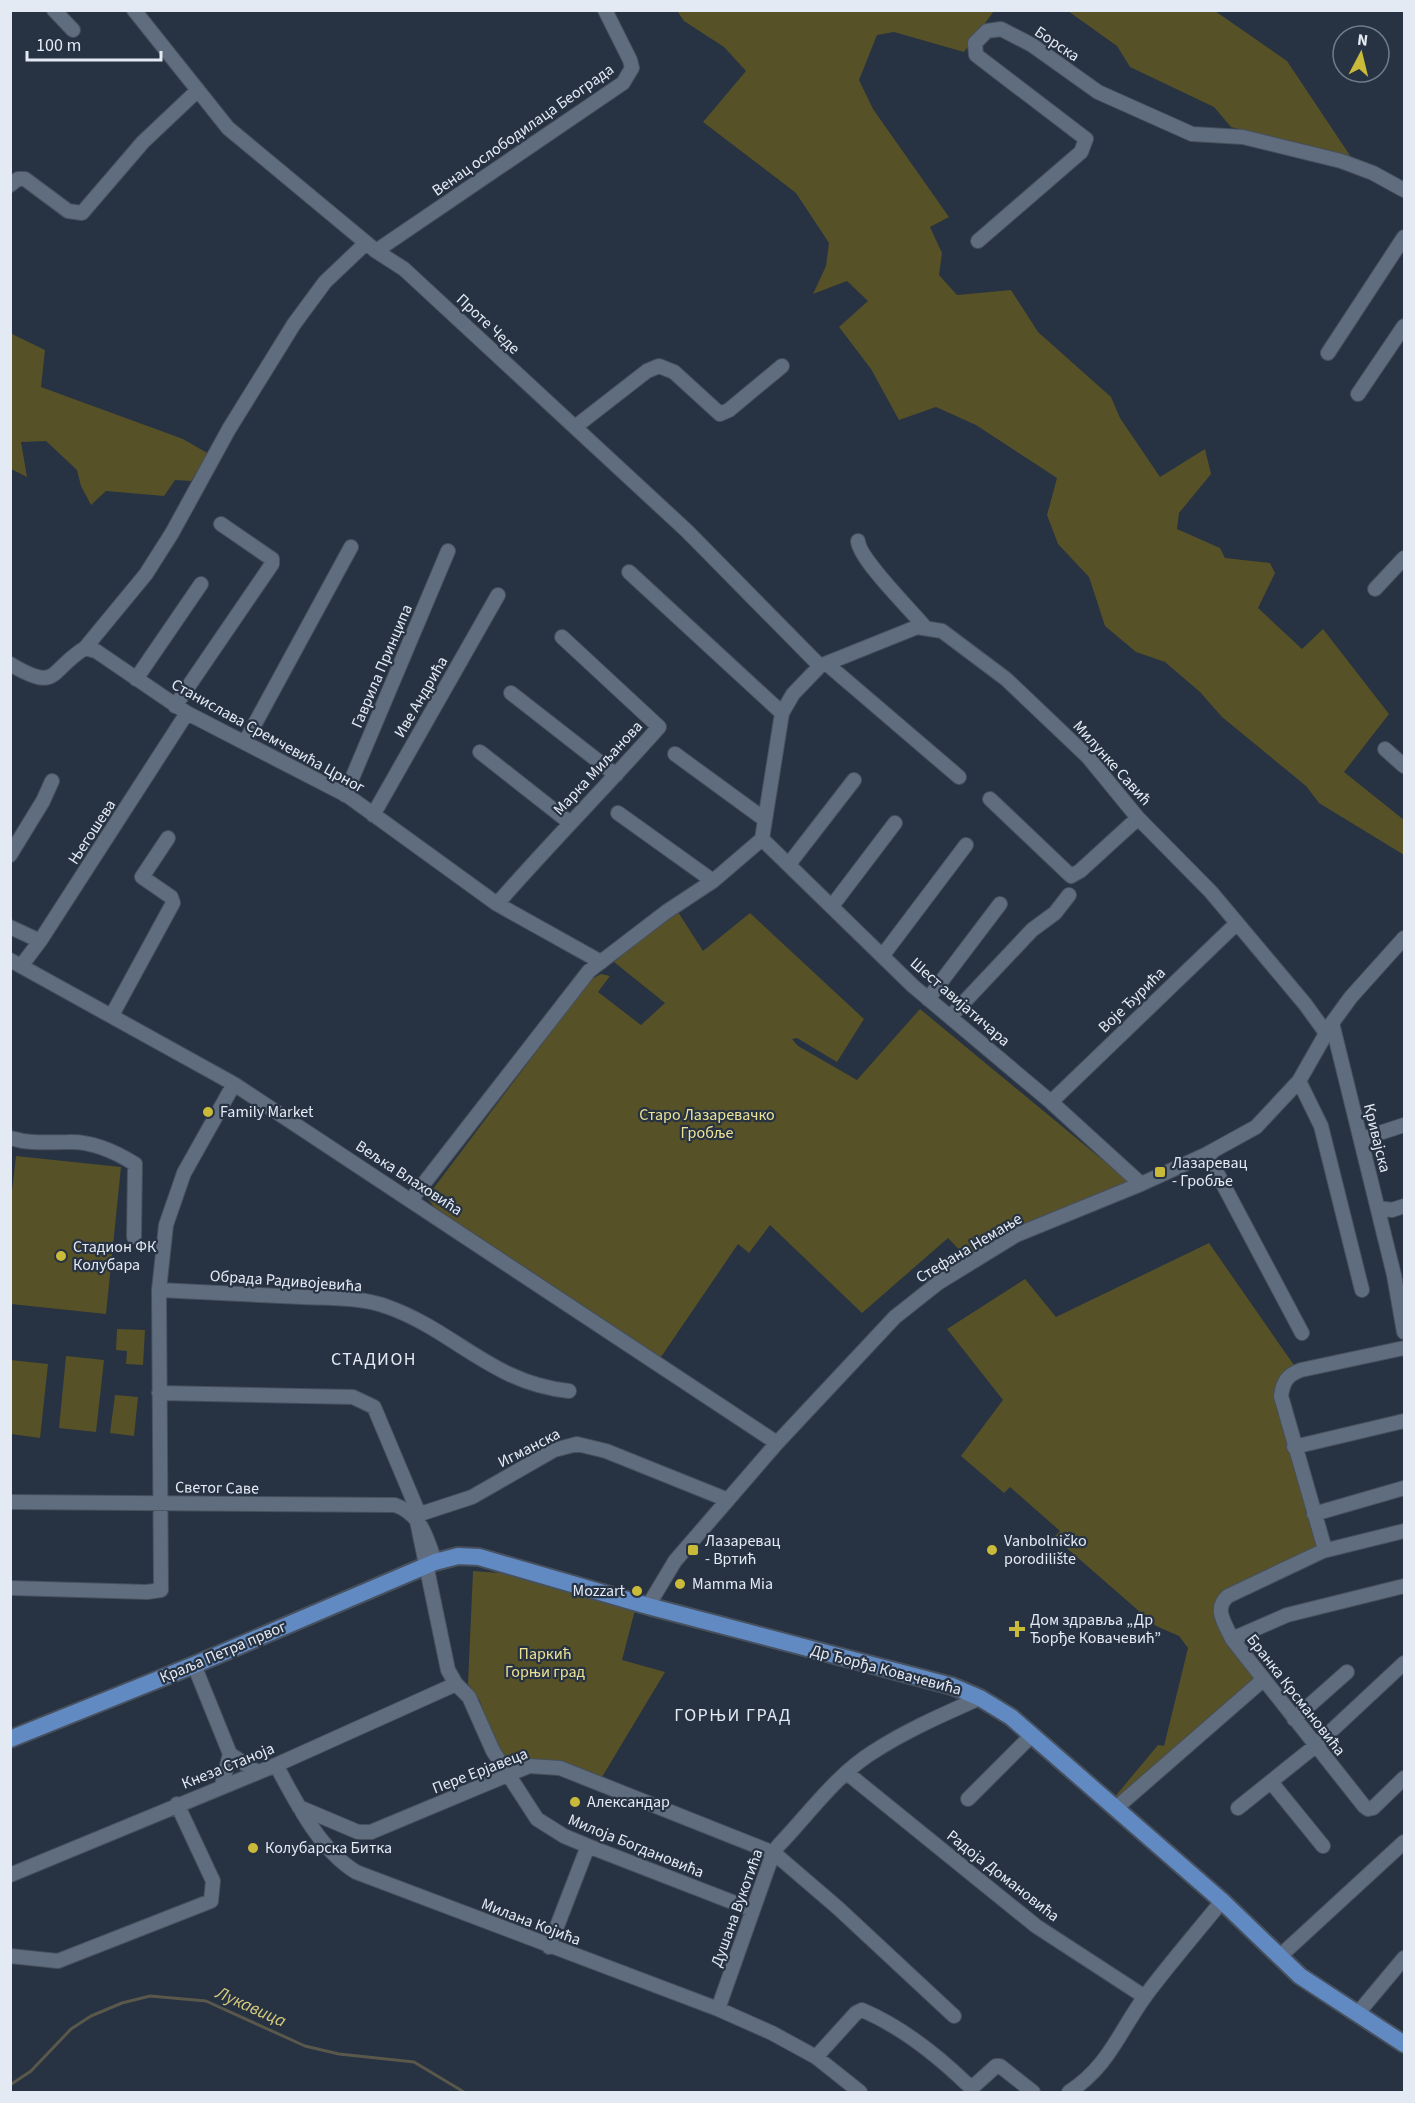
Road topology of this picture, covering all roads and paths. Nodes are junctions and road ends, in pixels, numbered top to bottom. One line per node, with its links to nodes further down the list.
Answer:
1 (54, 10): 4 (street)
2 (134, 10): 5 (street, Проте Чеде)
3 (605, 10): 10 (street, Венац ослободилаца Београда)
4 (73, 30)
5 (198, 90): 6 (street); 10 (street, Проте Чеде)
6 (10, 184)
7 (1404, 189): 9 (street, Борска)
8 (1404, 237): 12 (street)
9 (978, 241)
10 (371, 247): 15 (street, Проте Чеде); 27 (street)
11 (1404, 326): 14 (street)
12 (1328, 353)
13 (782, 366): 15 (street)
14 (1358, 394)
15 (575, 427): 29 (street, Проте Чеде)
16 (221, 524): 32 (street, Његошева)
17 (858, 542): 25 (street)
18 (351, 547): 34 (street)
19 (448, 551): 43 (street, Гаврила Принципа)
20 (1404, 558): 23 (street)
21 (629, 572): 33 (street)
22 (201, 584): 30 (street)
23 (1375, 589)
24 (498, 595): 46 (street, Иве Андрића)
25 (924, 626): 29 (street); 47 (street, Милунке Савић)
26 (562, 637): 39 (street, Марка Миљанова)
27 (85, 648): 28 (street); 30 (street, Станислава Сремчевића Црног)
28 (10, 664)
29 (824, 665): 33 (street); 40 (street, Проте Чеде)
30 (136, 679): 32 (street, Станислава Сремчевића Црног)
31 (511, 693): 39 (street)
32 (181, 710): 34 (street, Станислава Сремчевића Црног); 64 (street, Његошева)
33 (782, 713): 48 (street)
34 (245, 742): 43 (street, Станислава Сремчевића Црног)
35 (1385, 749): 38 (street)
36 (480, 752): 49 (street)
37 (675, 754): 48 (street)
38 (1404, 766)
39 (616, 775): 49 (street, Марка Миљанова)
40 (959, 777)
41 (854, 780): 55 (street)
42 (52, 781): 54 (street)
43 (345, 795): 46 (street, Станислава Сремчевића Црног)
44 (990, 799): 47 (street)
45 (618, 813): 56 (street)
46 (373, 815): 58 (street, Станислава Сремчевића Црног)
47 (1138, 818): 61 (street, Милунке Савић)
48 (764, 819): 52 (street)
49 (569, 822): 58 (street, Марка Миљанова)
50 (895, 823): 60 (street)
51 (168, 838): 69 (street)
52 (762, 839): 55 (street, Шест авијатичара); 56 (street)
53 (966, 845): 65 (street)
54 (10, 855)
55 (789, 864): 60 (street, Шест авијатичара)
56 (713, 881): 66 (street)
57 (1069, 895): 70 (street)
58 (498, 904): 66 (street, Станислава Сремчевића Црног)
59 (1000, 904): 68 (street)
60 (832, 906): 65 (street, Шест авијатичара)
61 (1237, 923): 71 (street, Милунке Савић); 74 (street, Воје Ђурића)
62 (10, 927): 64 (street)
63 (1404, 938): 71 (street, Стефана Немање)
64 (40, 941): 67 (street, Његошева)
65 (883, 955): 68 (street, Шест авијатичара)
66 (601, 962): 80 (street)
67 (16, 963): 69 (street, Вељка Влаховића)
68 (928, 999): 70 (street, Шест авијатичара)
69 (112, 1015): 73 (street, Вељка Влаховића)
70 (950, 1017): 74 (street, Шест авијатичара)
71 (1329, 1028): 72 (street, Стефана Немање); 77 (street, Кривајска)
72 (1299, 1081): 78 (street, Стефана Немање); 85 (street)
73 (234, 1084): 80 (street, Вељка Влаховића); 84 (street)
74 (1051, 1102): 79 (street, Шест авијатичара)
75 (1404, 1125): 77 (street)
76 (10, 1138): 83 (street)
77 (1360, 1139): 82 (street, Кривајска)
78 (1207, 1154): 79 (street, Стефана Немање); 87 (street)
79 (1141, 1184): 92 (street, Стефана Немање)
80 (411, 1200): 92 (street, Вељка Влаховића)
81 (1404, 1206): 82 (street)
82 (1378, 1208): 86 (street, Кривајска)
83 (134, 1237)
84 (159, 1290): 89 (street, Обрада Радивојевића); 90 (street)
85 (1362, 1290)
86 (1404, 1332)
87 (1302, 1333)
88 (1404, 1348): 93 (street)
89 (569, 1391)
90 (159, 1393): 97 (street); 99 (street, Милоја Богдановића)
91 (1404, 1421): 93 (street)
92 (777, 1443): 95 (street, Стефана Немање)
93 (1294, 1447): 98 (street)
94 (1404, 1488): 98 (street)
95 (728, 1500): 99 (street, Игманска); 105 (street, Стефана Немање)
96 (10, 1502): 97 (street, Светог Саве)
97 (161, 1504): 99 (street, Светог Саве); 104 (street)
98 (1314, 1514): 101 (street)
99 (416, 1517): 102 (street, Милоја Богдановића)
100 (1404, 1531): 101 (street)
101 (1323, 1551): 106 (street, Бранка Крсмановића)
102 (430, 1564): 105 (main road, Др Ђорђа Ковачевића); 108 (main road, Краља Петра првог); 111 (street, Милоја Богдановића)
103 (1404, 1586): 106 (street)
104 (10, 1588)
105 (648, 1606): 112 (main road, Др Ђорђа Ковачевића)
106 (1232, 1639): 110 (street, Бранка Крсмановића)
107 (1404, 1663): 116 (street)
108 (194, 1665): 115 (main road, Краља Петра првог); 117 (street)
109 (1347, 1672): 113 (street)
110 (1264, 1679): 113 (street, Бранка Крсмановића); 128 (street)
111 (456, 1684): 118 (street, Кнеза Станоја); 121 (street, Милоја Богдановића)
112 (980, 1698): 114 (main road, Др Ђорђа Ковачевића); 120 (street, Душана Вукотића)
113 (1294, 1719): 116 (street, Бранка Крсмановића)
114 (1032, 1735): 125 (street); 128 (main road, Др Ђорђа Ковачевића)
115 (10, 1739)
116 (1314, 1747): 122 (street, Бранка Крсмановића); 123 (street)
117 (230, 1754): 119 (street); 124 (street)
118 (276, 1766): 119 (street, Кнеза Станоја); 127 (street, Милана Којића)
119 (257, 1772): 124 (street, Кнеза Станоја)
120 (847, 1773): 133 (street, Душана Вукотића); 141 (street, Радоја Домановића)
121 (510, 1774): 127 (street, Пере Ерјавеца); 131 (street, Милоја Богдановића); 133 (street, Пере Ерјавеца)
122 (1404, 1778)
123 (1271, 1782): 129 (street); 132 (street)
124 (222, 1785): 126 (street, Кнеза Станоја)
125 (968, 1799)
126 (177, 1804): 134 (street, Кнеза Станоја); 138 (street)
127 (299, 1807): 137 (street, Милана Којића)
128 (1116, 1808): 135 (main road, Др Ђорђа Ковачевића)
129 (1238, 1808)
130 (1404, 1842): 139 (street)
131 (588, 1846): 136 (street, Милоја Богдановића); 137 (street)
132 (1323, 1846)
133 (774, 1853): 136 (street, Душана Вукотића); 144 (street, Пере Ерјавеца)
134 (10, 1875)
135 (1222, 1901): 139 (main road, Др Ђорђа Ковачевића); 141 (street)
136 (753, 1910): 142 (street, Душана Вукотића)
137 (549, 1947): 142 (street, Милана Којића)
138 (10, 1956)
139 (1279, 1957): 143 (main road, Др Ђорђа Ковачевића)
140 (1404, 1958): 143 (street)
141 (1145, 1997): 149 (street)
142 (718, 2009): 146 (street, Милана Којића)
143 (1358, 2013): 145 (main road, Др Ђорђа Ковачевића)
144 (954, 2016)
145 (1404, 2044)
146 (816, 2057): 147 (street, Милана Којића); 148 (street)
147 (860, 2092)
148 (1033, 2092)
149 (1069, 2092)

